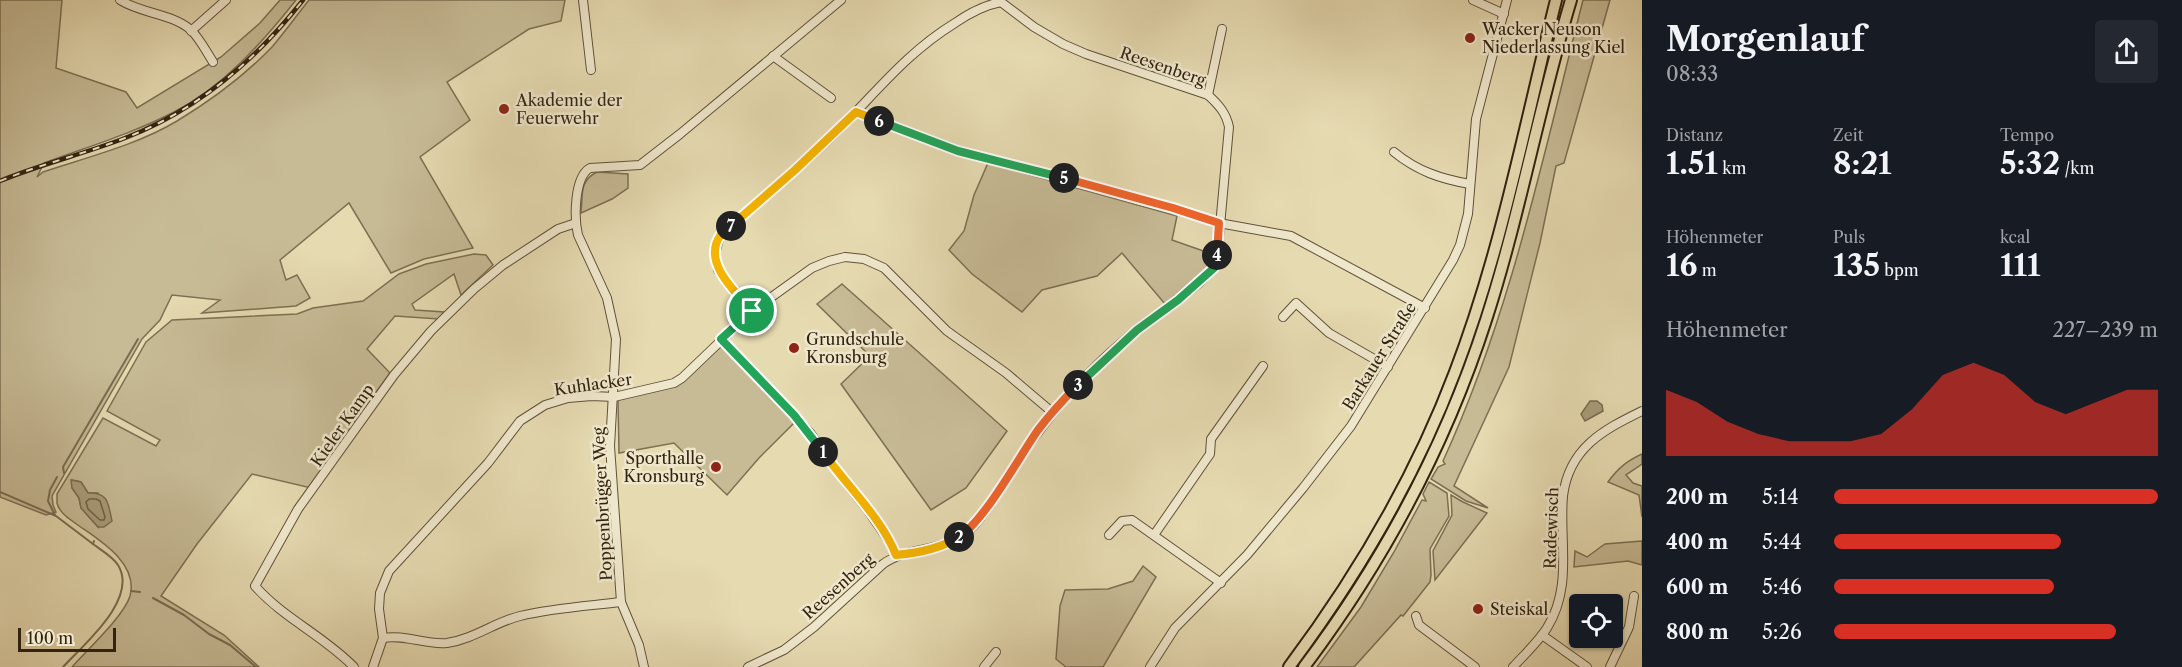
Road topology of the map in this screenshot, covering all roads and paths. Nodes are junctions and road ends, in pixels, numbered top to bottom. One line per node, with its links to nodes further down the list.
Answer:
1 (120, 0): 11 (street)
2 (226, 0): 11 (street)
3 (583, 0): 14 (street)
4 (841, 0): 12 (street)
5 (1473, 0): 9 (street)
6 (1507, 0): 9 (street, Barkauer Straße)
7 (1556, 0): 47 (highway)
8 (1571, 0): 48 (highway)
9 (1504, 14): 19 (street, Barkauer Straße)
10 (1222, 29): 15 (street)
11 (191, 30): 13 (street)
12 (773, 56): 16 (street); 20 (street, Poppenbrügger Weg)
13 (213, 62)
14 (591, 70)
15 (1208, 95): 17 (street, Reesenberg); 21 (street, Reesenberg)
16 (831, 98)
17 (856, 112): 21 (street); 23 (street)
18 (1394, 152): 19 (street)
19 (1470, 184): 22 (street, Barkauer Straße)
20 (576, 223): 28 (street, Poppenbrügger Weg); 41 (street, Kieler Kamp)
21 (1219, 223): 22 (street); 30 (street, Reesenberg)
22 (1425, 308): 27 (street, Barkauer Straße)
23 (752, 311): 25 (street, Kuhlacker); 30 (street, Kuhlacker)
24 (1283, 317): 27 (street)
25 (721, 339): 28 (street, Kuhlacker); 33 (street)
26 (1263, 366): 32 (street)
27 (1388, 367): 34 (street, Barkauer Straße)
28 (614, 397): 36 (street, Poppenbrügger Weg); 39 (street, Kuhlacker)
29 (1642, 411): 38 (street, Radewisch)
30 (1052, 412): 33 (street, Reesenberg)
31 (1108, 535): 32 (street)
32 (1154, 535): 34 (street)
33 (896, 555): 44 (street, Reesenberg)
34 (1221, 584): 46 (street, Barkauer Straße)
35 (1634, 596): 52 (street)
36 (621, 602): 39 (street); 43 (street, Poppenbrügger Weg)
37 (1416, 616): 49 (street)
38 (1542, 635): 50 (street, Radewisch); 51 (street)
39 (383, 638): 42 (street, Kuhlacker)
40 (996, 652): 45 (street)
41 (354, 667)
42 (373, 667)
43 (644, 667)
44 (748, 667)
45 (984, 667)
46 (1150, 667)
47 (1289, 667)
48 (1304, 667)
49 (1475, 667)
50 (1513, 667)
51 (1587, 667)
52 (1610, 667)

